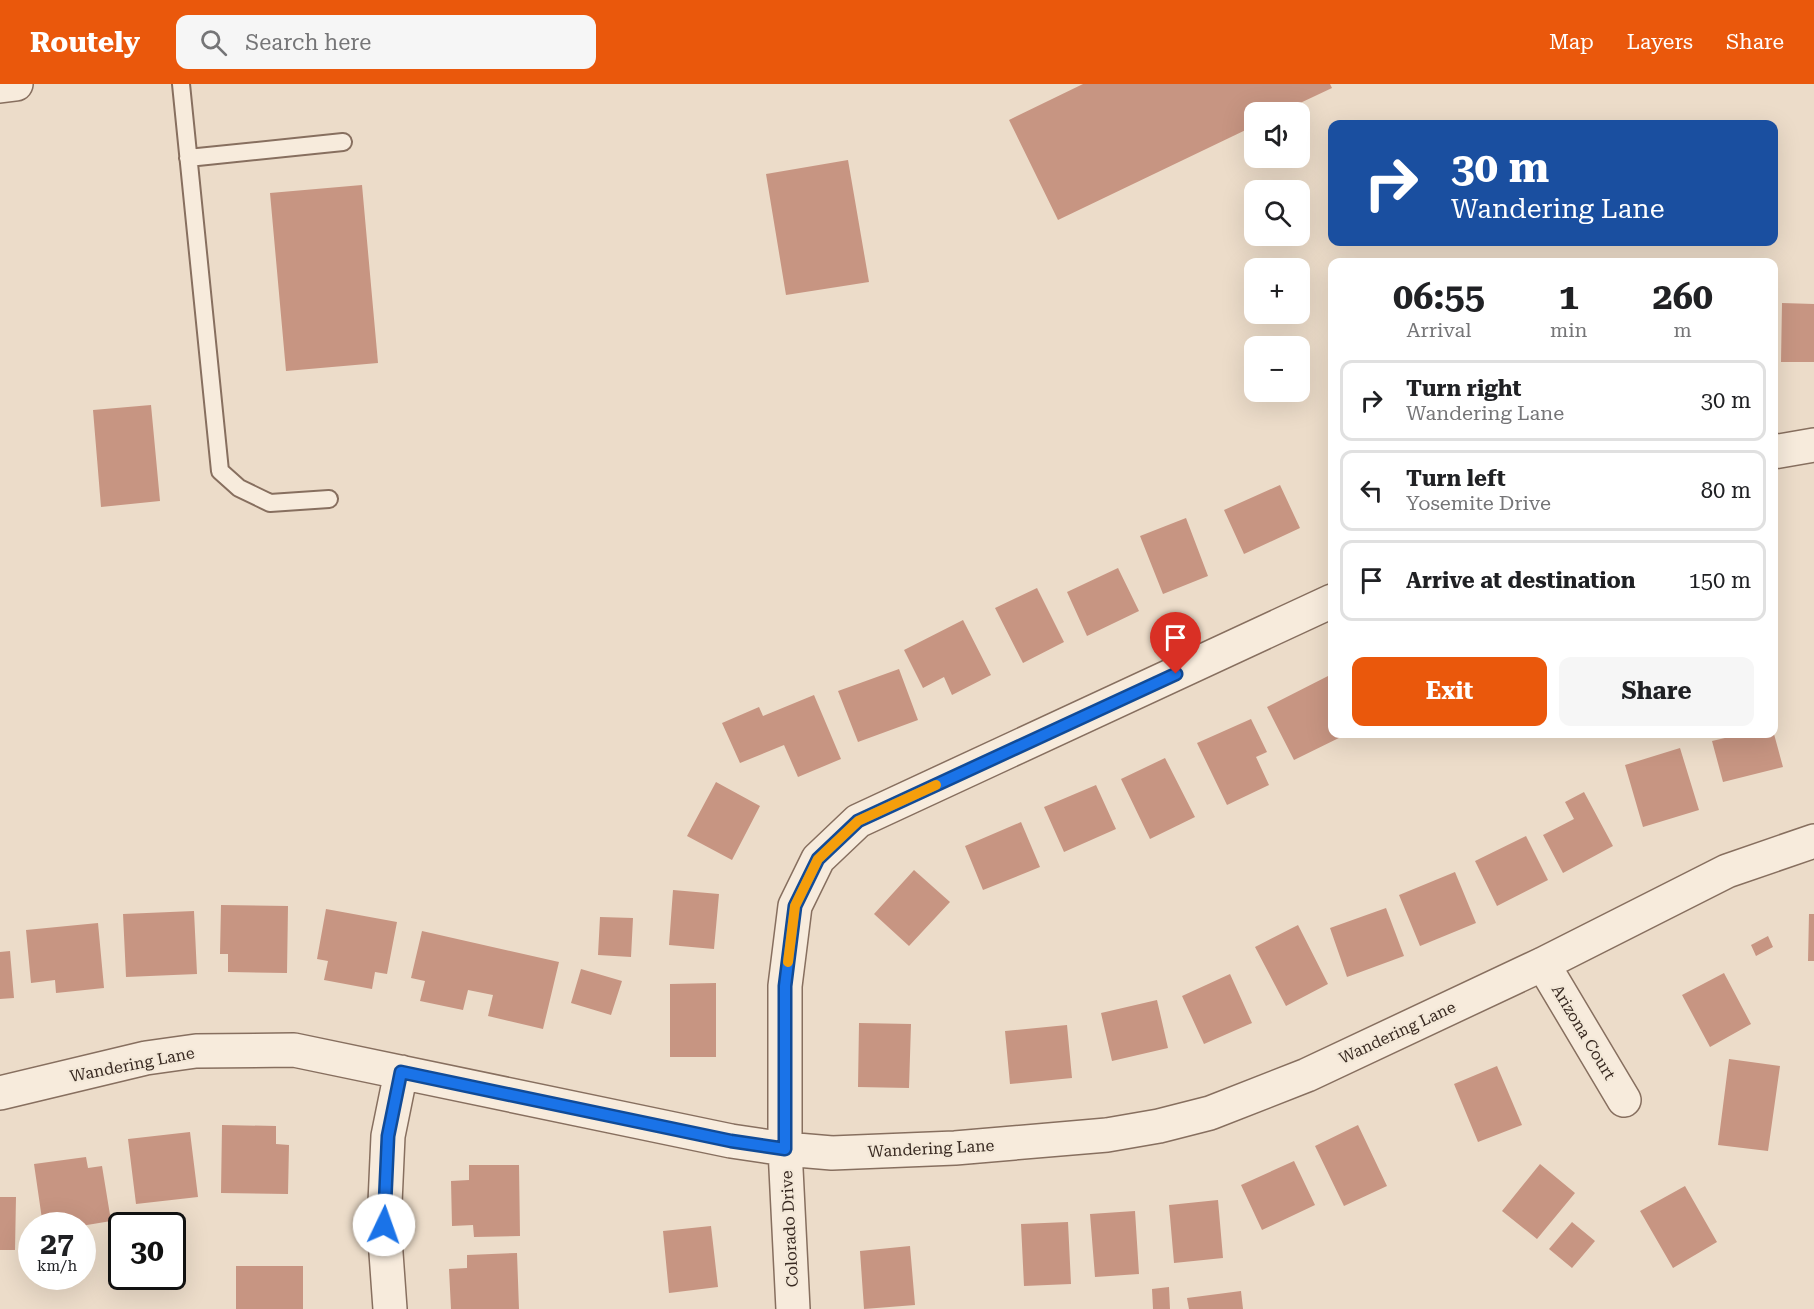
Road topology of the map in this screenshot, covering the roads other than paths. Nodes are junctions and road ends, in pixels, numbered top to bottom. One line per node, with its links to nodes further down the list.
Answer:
1 (16, 84): 3 (street)
2 (181, 84): 5 (lane)
3 (0, 86)
4 (342, 142): 5 (lane)
5 (188, 158): 8 (lane)
6 (1814, 445): 7 (street)
7 (1778, 451)
8 (329, 500)
9 (1328, 604): 15 (street, Colorado Drive)
10 (1814, 841): 11 (street, Wandering Lane)
11 (1544, 964): 14 (street, Arizona Court); 15 (street, Wandering Lane)
12 (401, 1072): 13 (street, Wandering Lane); 15 (street, Wandering Lane); 16 (street)
13 (0, 1093)
14 (1624, 1100)
15 (785, 1149): 17 (street, Colorado Drive)
16 (390, 1309)
17 (793, 1309)

